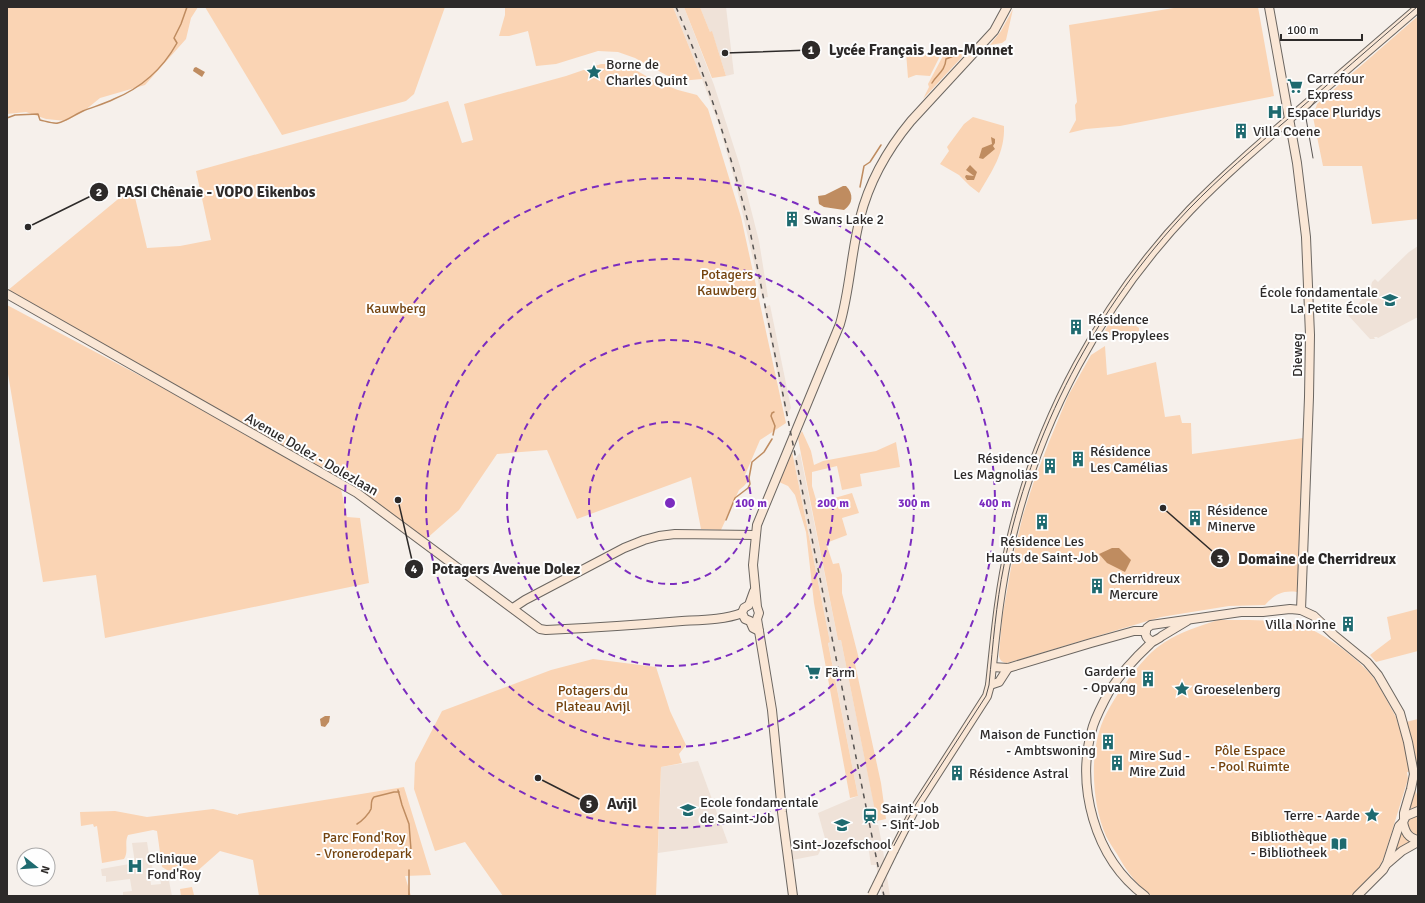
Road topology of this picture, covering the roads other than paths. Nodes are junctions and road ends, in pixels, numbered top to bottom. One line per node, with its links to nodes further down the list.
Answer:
1 (1007, 7): 6 (street)
2 (1268, 7): 4 (street, Dieweg)
3 (1418, 8): 4 (street)
4 (1289, 119): 9 (street, Dieweg); 17 (street)
5 (7, 294): 8 (street, Avenue Dolez - Dolezlaan)
6 (755, 535): 7 (street); 8 (street)
7 (753, 606): 10 (street); 11 (street)
8 (513, 608): 10 (street, Avenue Dolez - Dolezlaan)
9 (1301, 610): 12 (street); 20 (street)
10 (742, 613): 11 (street)
11 (753, 620): 27 (street)
12 (1190, 620): 13 (street); 15 (street)
13 (1156, 625): 14 (street); 15 (street)
14 (1146, 631): 16 (street); 18 (street)
15 (1162, 636): 16 (street)
16 (1152, 641): 28 (street)
17 (992, 667): 18 (street); 19 (street)
18 (1008, 668): 19 (street)
19 (990, 685): 26 (street, bridge)
20 (1414, 774): 21 (street); 23 (street)
21 (1418, 790)
22 (1418, 811): 23 (street)
23 (1404, 820): 24 (street); 25 (street)
24 (1418, 841): 25 (street)
25 (1387, 863): 29 (street)
26 (872, 895)
27 (793, 896)
28 (1145, 896)
29 (1357, 896)

